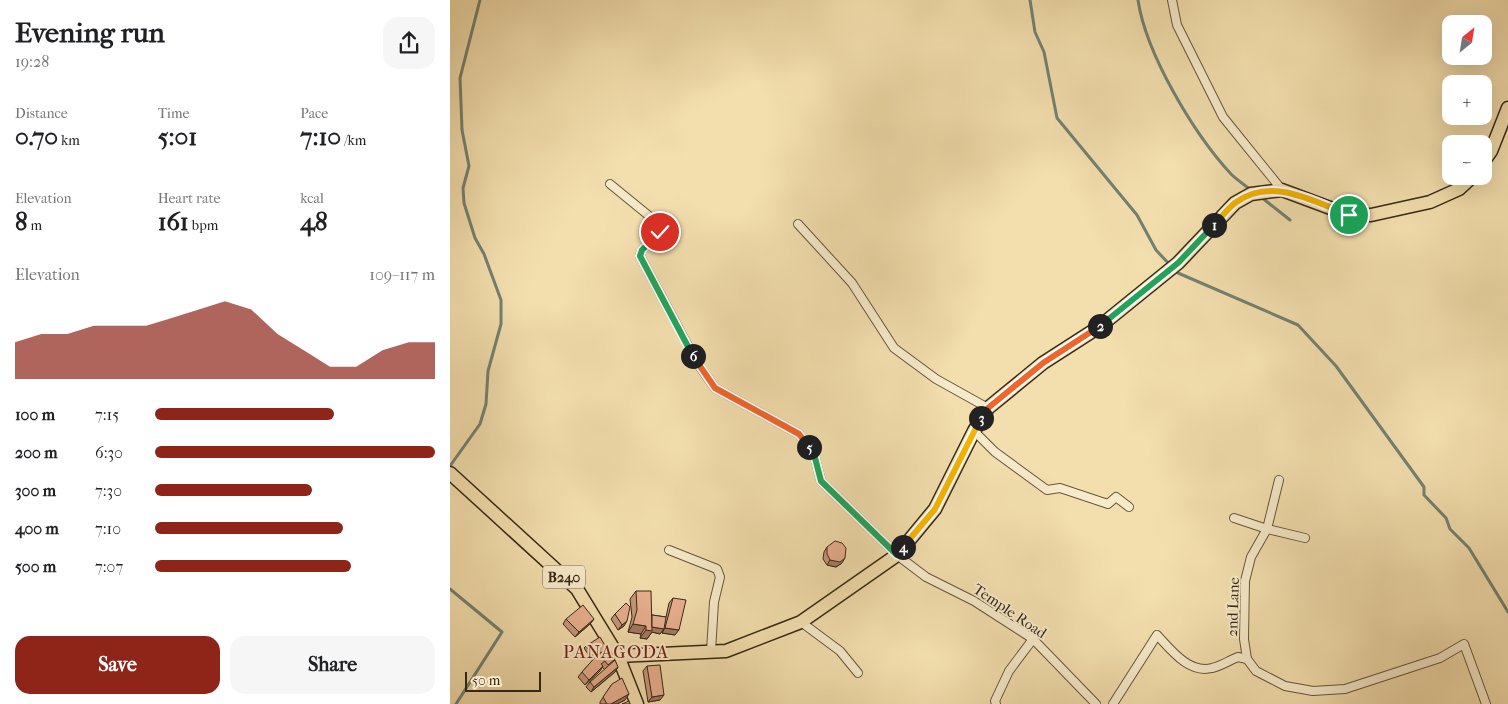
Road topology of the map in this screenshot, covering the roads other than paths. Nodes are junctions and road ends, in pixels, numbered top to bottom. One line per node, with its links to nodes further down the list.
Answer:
1 (1172, 0): 6 (street)
2 (1508, 108): 3 (main road)
3 (1492, 148)
4 (610, 184): 17 (street, Temple Road)
5 (1463, 185): 6 (main road)
6 (1282, 190): 8 (main road)
7 (798, 224): 8 (street)
8 (988, 408): 9 (main road)
9 (974, 430): 12 (street); 17 (main road)
10 (453, 475): 21 (main road, B240)
11 (1279, 480): 14 (street, 2nd Lane)
12 (1130, 507)
13 (1234, 518): 14 (street)
14 (1267, 529): 15 (street); 22 (street, 2nd Lane)
15 (1305, 538)
16 (669, 550): 20 (street)
17 (897, 555): 18 (main road); 19 (street, Temple Road)
18 (801, 622): 20 (main road); 23 (street)
19 (1034, 639): 25 (street); 26 (street, Temple Road)
20 (711, 651): 21 (main road)
21 (618, 656): 24 (main road, B240)
22 (1247, 660): 27 (street); 28 (street)
23 (858, 673)
24 (637, 704)
25 (996, 704)
26 (1096, 704)
27 (1114, 704)
28 (1486, 704)

